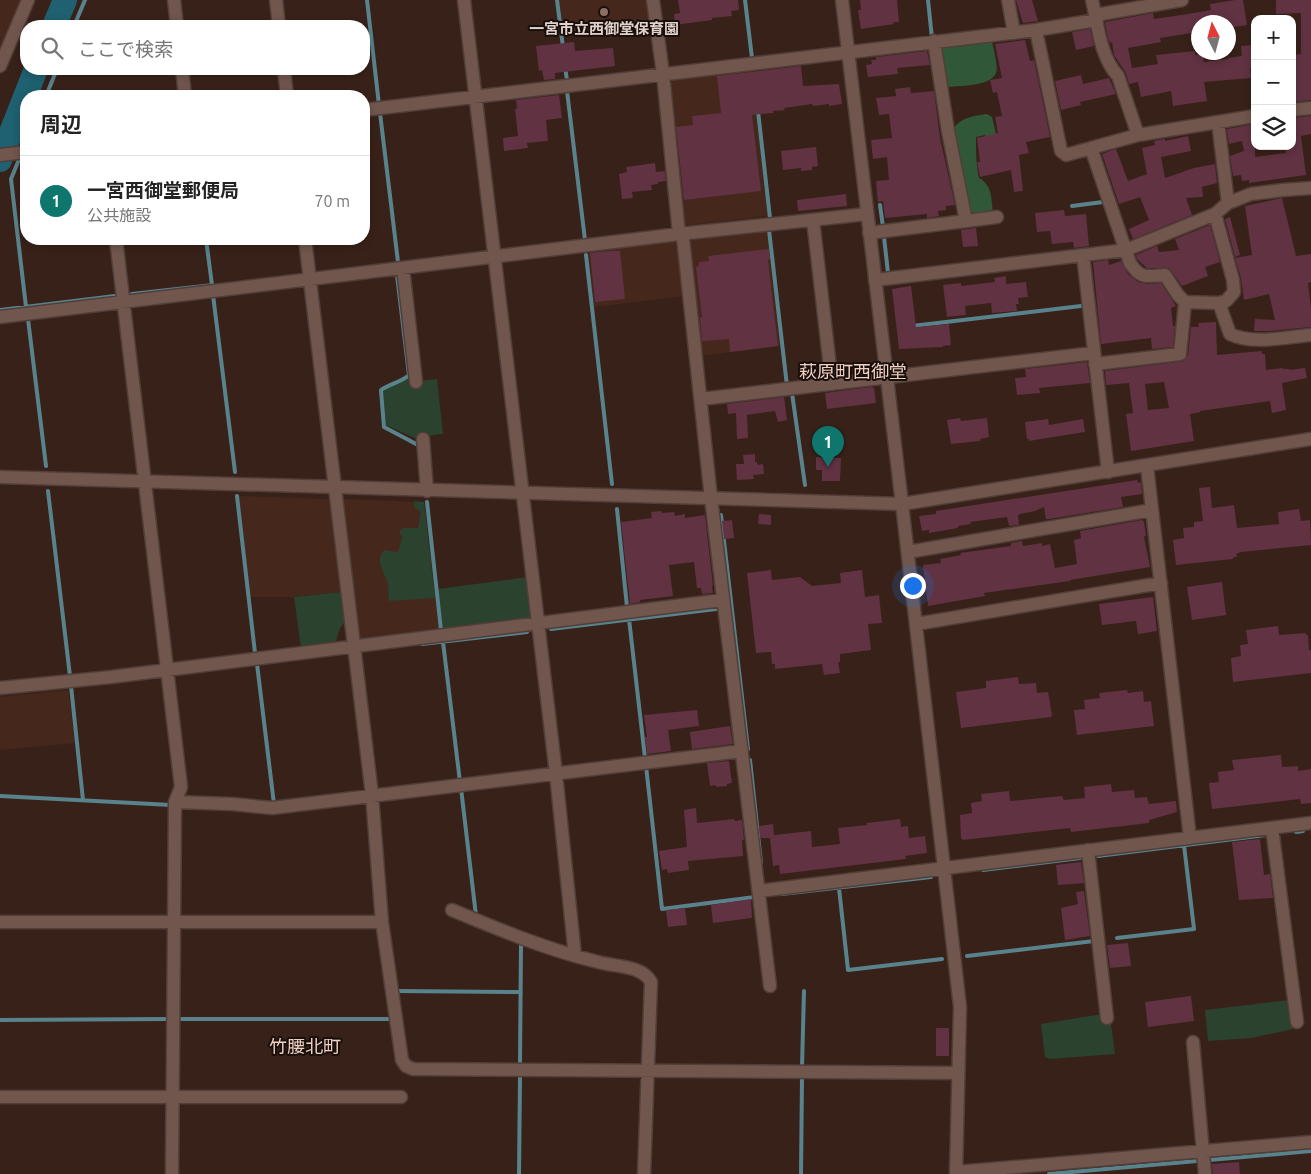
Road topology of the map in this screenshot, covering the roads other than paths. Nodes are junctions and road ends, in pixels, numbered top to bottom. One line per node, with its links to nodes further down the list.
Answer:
1 (28, 0): 17 (street)
2 (174, 0): 10 (street)
3 (276, 0): 11 (street)
4 (464, 0): 23 (street)
5 (653, 0): 18 (street)
6 (842, 0): 16 (street)
7 (1008, 0): 14 (street)
8 (1092, 0): 12 (street)
9 (1182, 0): 12 (street)
10 (176, 20)
11 (278, 20)
12 (1096, 20): 13 (street); 29 (street)
13 (1036, 30): 14 (street); 30 (street)
14 (1014, 33): 15 (street)
15 (934, 41): 16 (street); 39 (street)
16 (848, 52): 18 (street); 35 (street)
17 (0, 66)
18 (663, 74): 23 (street); 41 (street)
19 (183, 75): 21 (street)
20 (285, 75): 22 (street)
21 (184, 90)
22 (286, 90)
23 (476, 96): 25 (street); 46 (street)
24 (1311, 108): 26 (street)
25 (370, 109)
26 (1296, 110)
27 (1251, 117): 28 (street)
28 (1218, 122): 29 (street); 34 (street)
29 (1138, 135): 30 (street)
30 (1091, 148): 44 (street)
31 (20, 152): 32 (street)
32 (0, 155)
33 (1311, 188): 34 (street)
34 (1228, 202): 36 (street)
35 (867, 214): 38 (street); 40 (street)
36 (1215, 214): 44 (street); 52 (street)
37 (997, 218): 39 (street)
38 (812, 220): 41 (street); 58 (street)
39 (966, 221): 40 (street)
40 (869, 233): 49 (street)
41 (679, 234): 46 (street); 59 (street)
42 (117, 245): 50 (street)
43 (306, 245): 48 (street)
44 (1126, 250): 45 (street); 51 (street)
45 (1083, 255): 49 (street); 55 (street)
46 (494, 256): 47 (street); 68 (street)
47 (404, 268): 48 (street); 57 (street)
48 (310, 279): 50 (street); 66 (street)
49 (874, 280): 56 (street)
50 (124, 301): 53 (street); 65 (street)
51 (1185, 302): 52 (street); 55 (street)
52 (1219, 303): 54 (street)
53 (0, 317)
54 (1311, 335)
55 (1095, 358): 56 (street); 63 (street)
56 (886, 378): 58 (street); 70 (street)
57 (416, 382)
58 (832, 384): 59 (street)
59 (701, 399): 69 (street)
60 (423, 439): 67 (street)
61 (1311, 439): 62 (street)
62 (1147, 466): 63 (street); 71 (street)
63 (1108, 472): 70 (street)
64 (0, 477): 65 (street)
65 (146, 482): 66 (street); 78 (street)
66 (334, 488): 67 (street); 77 (street)
67 (427, 490): 68 (street)
68 (523, 493): 69 (street); 75 (street)
69 (711, 498): 70 (street); 74 (street)
70 (902, 504): 72 (street)
71 (1152, 510): 72 (street); 73 (street)
72 (908, 552): 76 (street)
73 (1160, 583): 76 (street); 86 (street)
74 (724, 600): 75 (street); 80 (street)
75 (538, 624): 77 (street); 81 (street)
76 (916, 624): 88 (street)
77 (353, 646): 78 (street); 82 (street)
78 (168, 670): 79 (street); 83 (street)
79 (0, 688)
80 (742, 751): 81 (street); 89 (street)
81 (556, 774): 82 (street); 94 (street)
82 (372, 795): 83 (street); 93 (street)
83 (175, 802): 92 (street)
84 (1311, 823): 85 (street)
85 (1272, 828): 86 (street); 97 (street)
86 (1190, 838): 87 (street)
87 (1088, 850): 88 (street); 96 (street)
88 (944, 868): 89 (street); 100 (street)
89 (759, 890): 95 (street)
90 (452, 910): 94 (street)
91 (0, 922): 92 (street)
92 (174, 922): 93 (street); 103 (street)
93 (382, 922): 99 (street)
94 (575, 956): 99 (street)
95 (770, 986)
96 (1107, 1018)
97 (1297, 1022)
98 (1192, 1042): 105 (street)
99 (648, 1070): 100 (street); 108 (street)
100 (958, 1073): 106 (street)
101 (0, 1097): 103 (street)
102 (401, 1097): 103 (street)
103 (172, 1098): 107 (street)
104 (1311, 1142): 105 (street)
105 (1203, 1151): 106 (street); 109 (street)
106 (956, 1173)
107 (172, 1174)
108 (644, 1174)
109 (1205, 1174)

